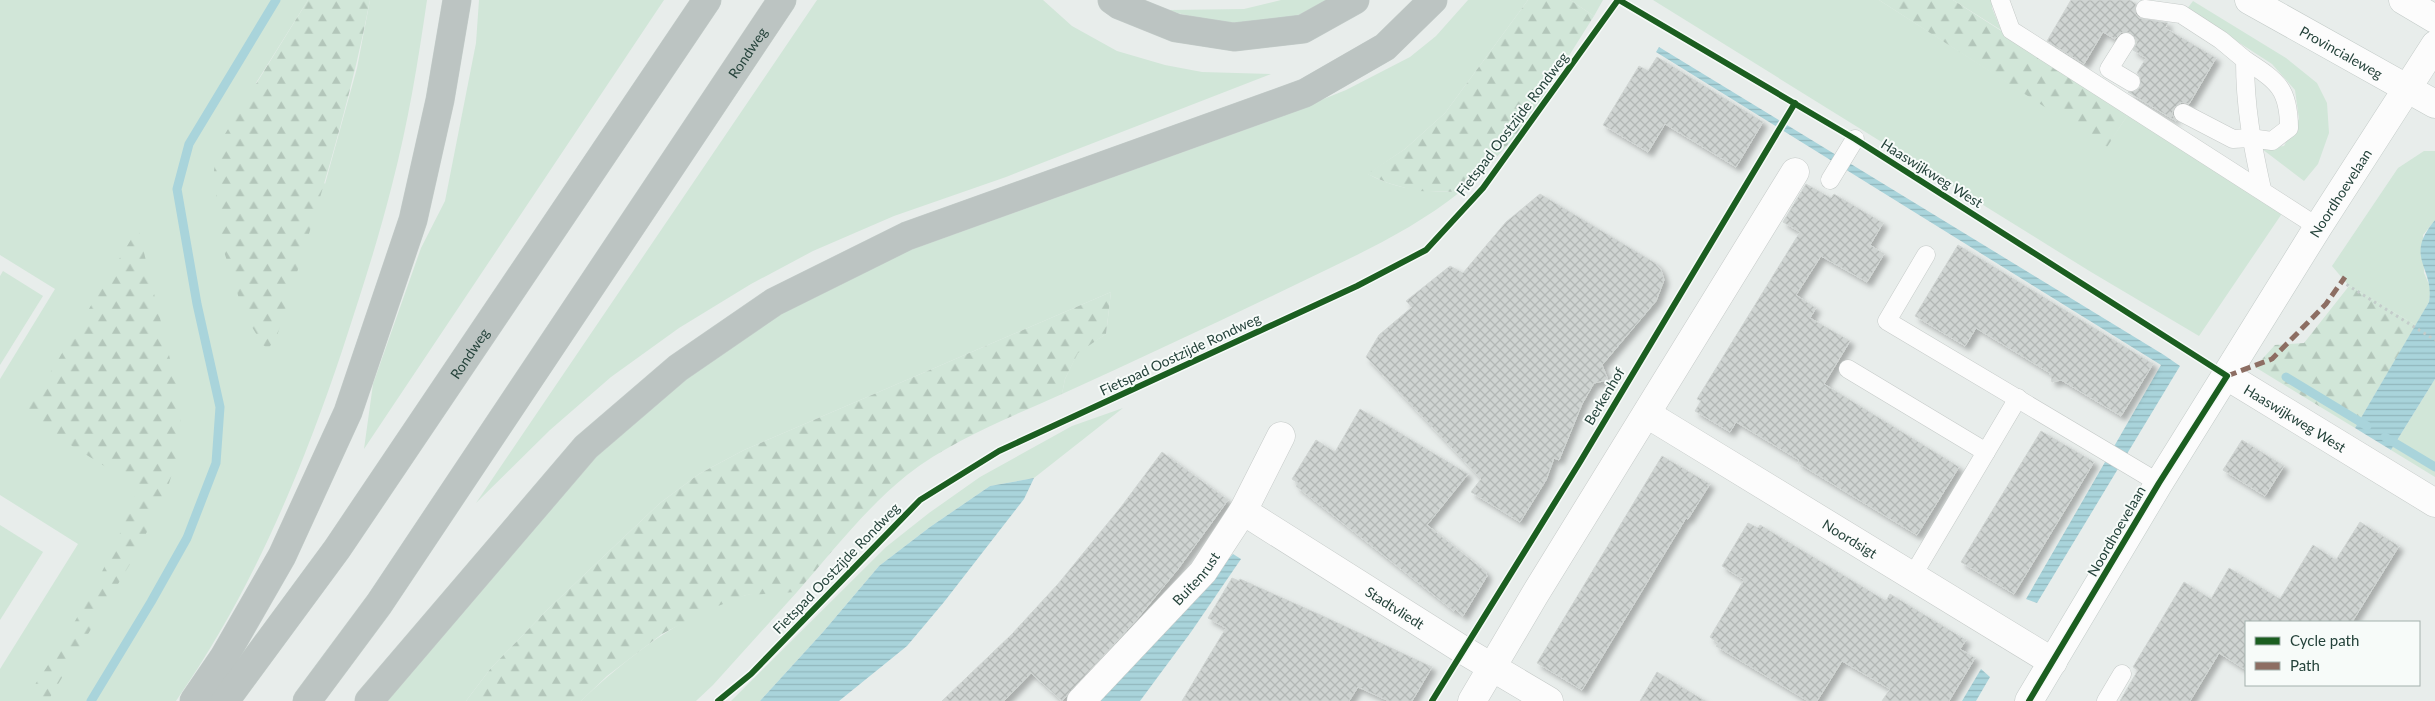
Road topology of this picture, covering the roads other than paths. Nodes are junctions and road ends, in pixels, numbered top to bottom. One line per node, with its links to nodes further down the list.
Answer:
1 (458, 0): 39 (highway)
2 (707, 0): 40 (highway, Rondweg)
3 (782, 0): 41 (highway, Rondweg)
4 (1112, 0): 5 (highway)
5 (1355, 0)
6 (1433, 0): 42 (highway)
7 (2000, 0): 23 (lane)
8 (2248, 0): 16 (street, Provincialeweg)
9 (2403, 0): 11 (street)
10 (2145, 9): 14 (lane)
11 (2435, 19)
12 (2126, 42): 15 (lane)
13 (2435, 45): 16 (street, Noordhoevelaan)
14 (2245, 60): 19 (lane); 19 (lane)
15 (2131, 82)
16 (2407, 88): 17 (street, Provincialeweg); 24 (street, Noordhoevelaan)
17 (2435, 104)
18 (2183, 114): 19 (lane)
19 (2250, 138): 23 (lane)
20 (1855, 139): 22 (lane)
21 (1795, 172): 29 (street)
22 (1830, 180)
23 (2262, 189): 24 (lane)
24 (2318, 227): 27 (street, Noordhoevelaan)
25 (1926, 256): 28 (lane)
26 (1848, 369): 31 (lane)
27 (2227, 376): 32 (street, Noordhoevelaan); 33 (street, Haaswijkweg West)
28 (2018, 398): 31 (lane); 32 (lane)
29 (1647, 414): 35 (street, Noordsigt); 37 (street)
30 (1281, 436): 34 (street, Buitenrust)
31 (1986, 452): 35 (lane)
32 (2159, 483): 36 (street, Noordhoevelaan)
33 (2435, 503)
34 (1243, 511): 37 (street, Stadtvliedt); 43 (street, Buitenrust)
35 (1913, 575): 36 (street, Noordsigt)
36 (2053, 662): 46 (street, Noordhoevelaan)
37 (1492, 666): 44 (street); 45 (street, Stadtvliedt)
38 (2122, 674): 47 (lane)
39 (194, 701)
40 (225, 701)
41 (307, 701)
42 (369, 701)
43 (1080, 701)
44 (1472, 701)
45 (1549, 701)
46 (2030, 701)
47 (2106, 701)

